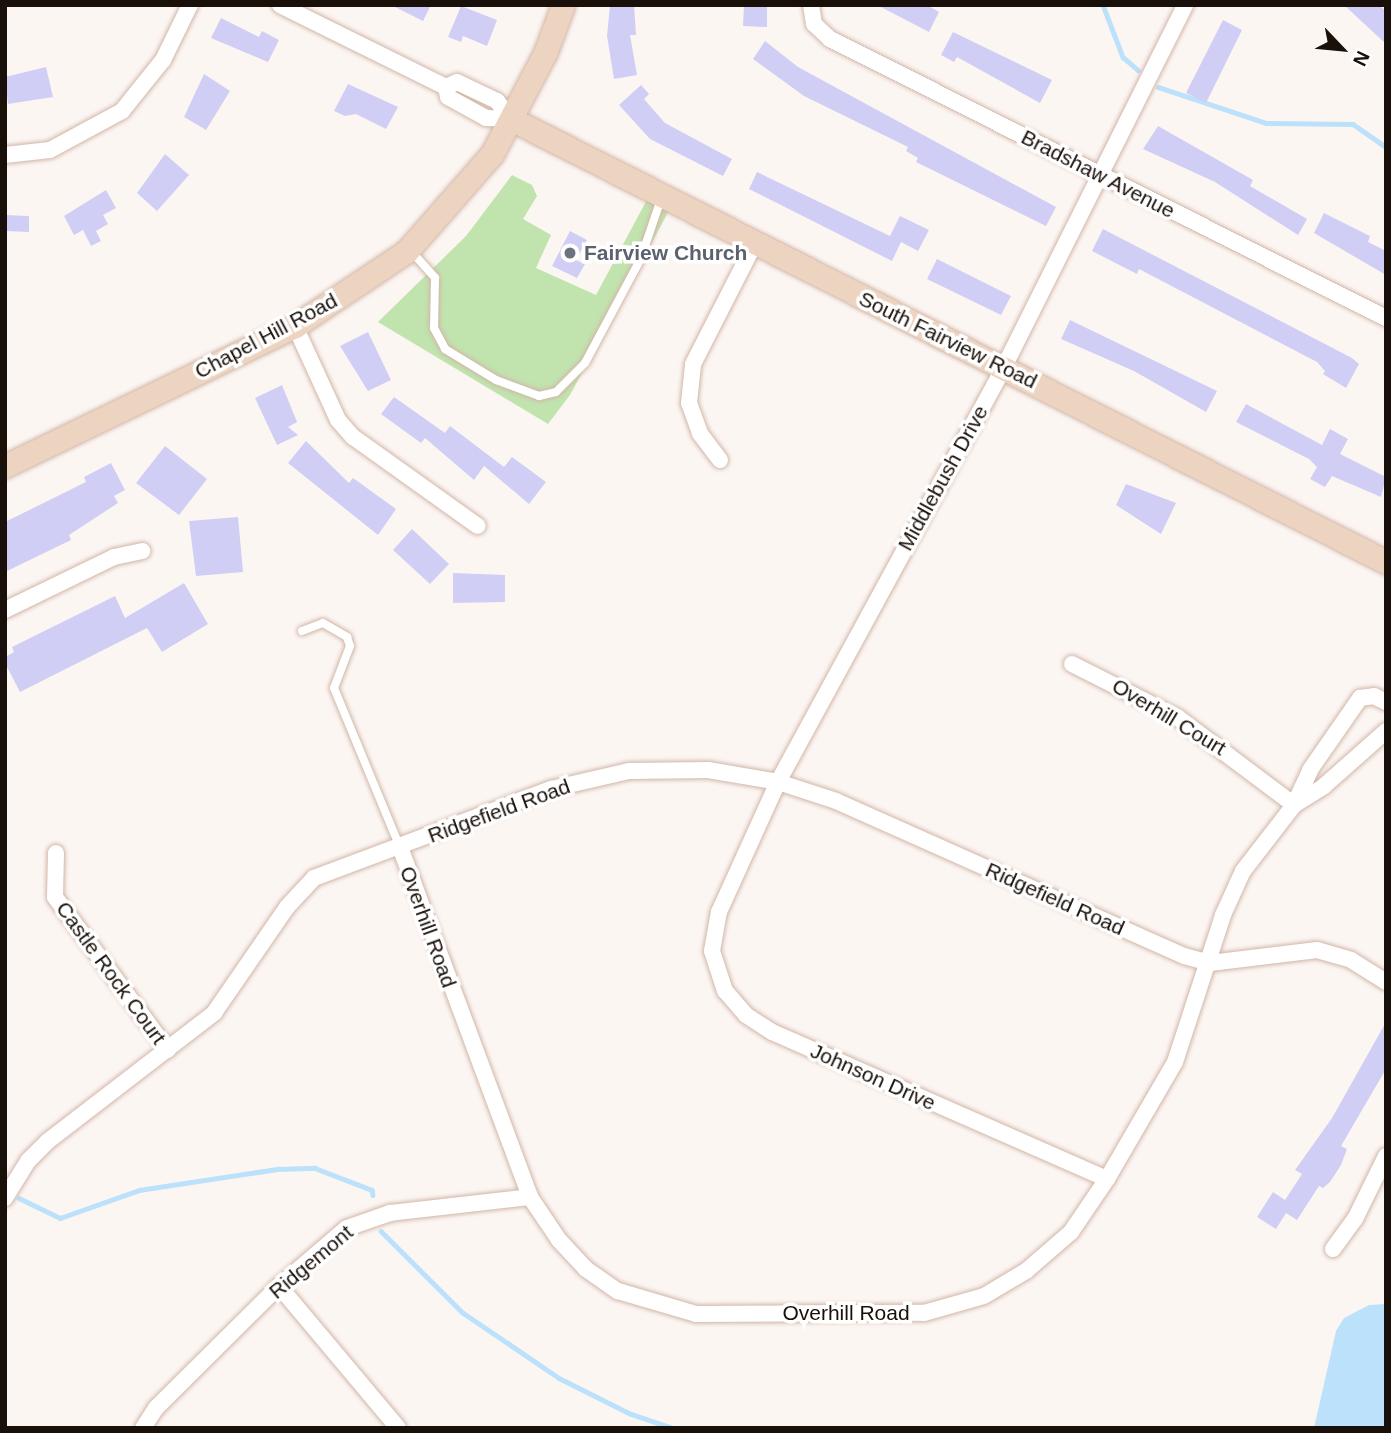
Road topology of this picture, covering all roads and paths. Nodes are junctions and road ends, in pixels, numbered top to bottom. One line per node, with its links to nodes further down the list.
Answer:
1 (190, 5): 7 (street)
2 (280, 5): 6 (street)
3 (563, 5): 6 (street, Chapel Hill Road)
4 (811, 5): 8 (street, Bradshaw Avenue)
5 (1185, 5): 8 (street, Middlebush Drive)
6 (511, 119): 9 (street, South Fairview Road); 11 (street, Chapel Hill Road)
7 (5, 155)
8 (1100, 174): 12 (street, Bradshaw Avenue); 14 (street, Middlebush Drive)
9 (662, 197): 10 (street, South Fairview Road); 11 (lane)
10 (754, 245): 14 (street, South Fairview Road); 15 (street)
11 (409, 249): 13 (street, Chapel Hill Road)
12 (1386, 318)
13 (295, 326): 16 (street, Chapel Hill Road); 17 (street)
14 (1004, 367): 19 (street, South Fairview Road); 25 (street, Middlebush Drive)
15 (720, 460)
16 (5, 466)
17 (478, 526)
18 (142, 551): 20 (street)
19 (1386, 562)
20 (5, 610)
21 (302, 631): 27 (lane)
22 (1072, 664): 26 (street, Overhill Court)
23 (1386, 702): 26 (street, Overhill Road)
24 (1386, 731): 26 (street, Overhill Road)
25 (778, 782): 27 (street, Ridgefield Road); 29 (street, Middlebush Drive); 30 (street, Ridgefield Road)
26 (1294, 805): 30 (street, Overhill Road)
27 (400, 848): 32 (street, Ridgefield Road); 35 (street, Overhill Road)
28 (56, 853): 32 (street, Castle Rock Court)
29 (719, 912): 34 (street, Johnson Drive)
30 (1210, 963): 31 (street, Ridgefield Road); 34 (street, Overhill Road)
31 (1386, 982)
32 (167, 1050): 36 (street, Ridgefield Road)
33 (1386, 1156): 37 (street)
34 (1107, 1179): 35 (street, Overhill Road)
35 (530, 1197): 38 (street, Ridgemont)
36 (5, 1198)
37 (1333, 1249)
38 (279, 1286): 39 (street, Ridgemont); 40 (street)
39 (143, 1428)
40 (398, 1428)

